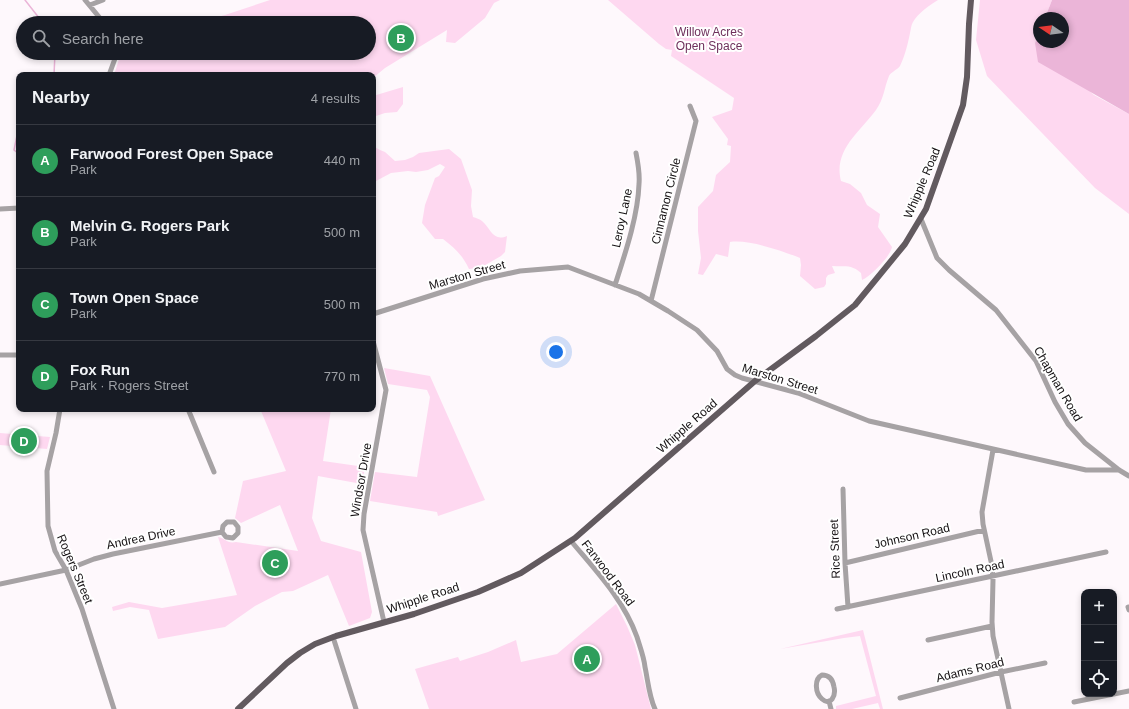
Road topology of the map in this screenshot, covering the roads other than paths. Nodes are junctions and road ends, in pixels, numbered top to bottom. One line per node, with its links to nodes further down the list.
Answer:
1 (86, 0): 4 (street)
2 (103, 0): 4 (street)
3 (971, 0): 12 (main road, Whipple Road)
4 (90, 5): 5 (street)
5 (99, 16)
6 (114, 60): 7 (street)
7 (110, 72)
8 (690, 106): 14 (street, Cinnamon Circle)
9 (636, 153): 13 (street, Leroy Lane)
10 (16, 208): 11 (street)
11 (0, 209)
12 (921, 219): 19 (main road, Whipple Road); 23 (street, Chapman Road)
13 (615, 285): 14 (street, Marston Street); 15 (street, Marston Street)
14 (651, 301): 19 (street, Marston Street)
15 (376, 313)
16 (376, 352): 37 (street, Windsor Drive)
17 (0, 355): 18 (street)
18 (16, 355)
19 (756, 381): 22 (street, Marston Street); 29 (main road, Whipple Road)
20 (60, 412): 32 (street, Rogers Street)
21 (189, 412): 24 (street)
22 (993, 450): 23 (street, Marston Street); 27 (street)
23 (1119, 470): 25 (street, Chapman Road)
24 (214, 472)
25 (1129, 476)
26 (843, 490): 31 (street, Rice Street)
27 (984, 530): 31 (street, Johnson Road); 33 (street)
28 (222, 532): 32 (street, Andrea Drive)
29 (571, 541): 37 (main road, Whipple Road); 50 (street, Farwood Road)
30 (1106, 552): 33 (street, Lincoln Road)
31 (845, 563): 35 (street, Rice Street)
32 (66, 570): 34 (street, Andrea Drive); 47 (street, Rogers Street)
33 (993, 576): 35 (street, Lincoln Road); 38 (street)
34 (0, 584)
35 (848, 607): 36 (street, Lincoln Road)
36 (837, 609)
37 (384, 622): 39 (main road, Whipple Road)
38 (992, 626): 40 (street); 42 (street)
39 (333, 637): 48 (main road, Whipple Road); 49 (street)
40 (928, 640)
41 (1045, 663): 42 (street, Adams Road)
42 (1001, 672): 44 (street, Adams Road); 52 (street)
43 (1129, 691): 46 (street)
44 (900, 698)
45 (829, 701): 45 (street); 51 (street)
46 (1074, 702)
47 (114, 709)
48 (238, 709)
49 (356, 709)
50 (655, 709)
51 (831, 709)
52 (1009, 709)

